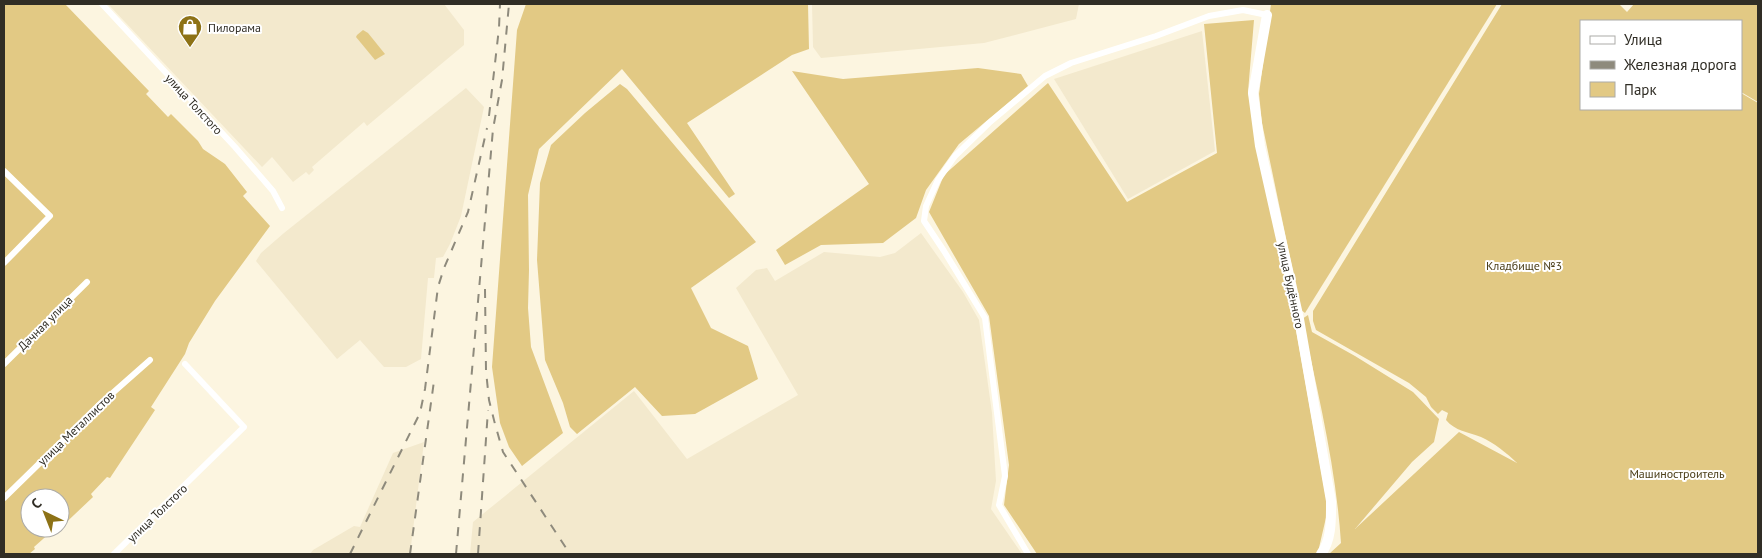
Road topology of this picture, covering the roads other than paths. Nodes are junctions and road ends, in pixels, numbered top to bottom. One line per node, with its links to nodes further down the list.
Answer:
1 (102, 4): 4 (street, улица Толстого)
2 (1267, 15): 11 (main road, улица Будённого); 13 (street)
3 (4, 171): 5 (street)
4 (282, 208)
5 (4, 263)
6 (87, 282): 8 (street, Дачная улица)
7 (150, 360): 10 (street, улица Металлистов)
8 (4, 364)
9 (185, 364): 12 (street, улица Толстого)
10 (4, 498)
11 (1325, 552)
12 (114, 554)
13 (1028, 554)

